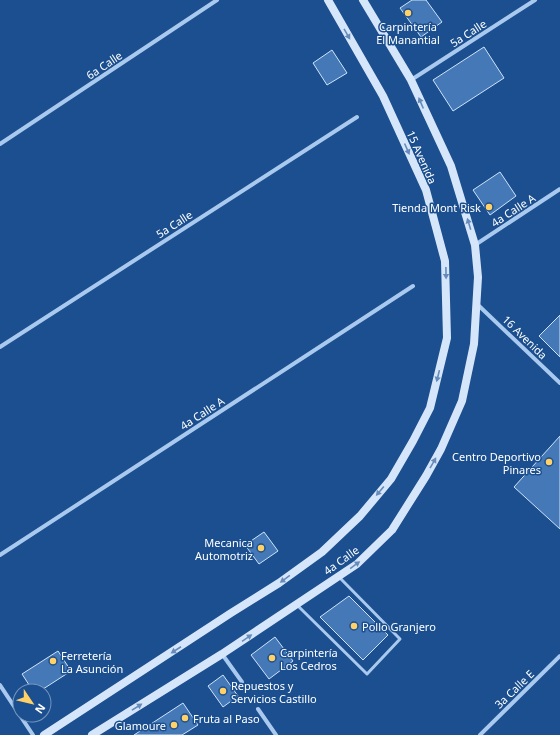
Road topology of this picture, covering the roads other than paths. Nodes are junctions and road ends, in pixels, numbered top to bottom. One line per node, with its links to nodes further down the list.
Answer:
1 (217, 0): 7 (street, 6a Calle)
2 (328, 0): 12 (main road, 15 Avenida, one-way to 12)
3 (363, 0): 5 (main road, 15 Avenida)
4 (535, 0): 5 (street, 5a Calle)
5 (411, 80): 9 (main road, 15 Avenida, one-way to 5)
6 (357, 116): 13 (street, 5a Calle)
7 (0, 144)
8 (560, 189): 9 (street, 4a Calle A)
9 (475, 245): 11 (main road, 15 Avenida)
10 (413, 286): 15 (street, 4a Calle A)
11 (477, 304): 14 (street, 16 Avenida); 16 (main road, 4a Calle, one-way to 11)
12 (447, 338): 24 (main road, 4a Calle, one-way to 24)
13 (0, 347)
14 (560, 383)
15 (0, 556)
16 (339, 576): 17 (main road, 4a Calle); 17 (lane)
17 (296, 605): 18 (main road, 4a Calle, one-way to 17)
18 (222, 654): 20 (street); 25 (main road, 4a Calle, one-way to 18)
19 (560, 656): 27 (street, 3a Calle E)
20 (242, 682)
21 (0, 684): 23 (street)
22 (258, 709): 26 (street)
23 (33, 735)
24 (44, 735)
25 (92, 735)
26 (276, 735)
27 (480, 735)

